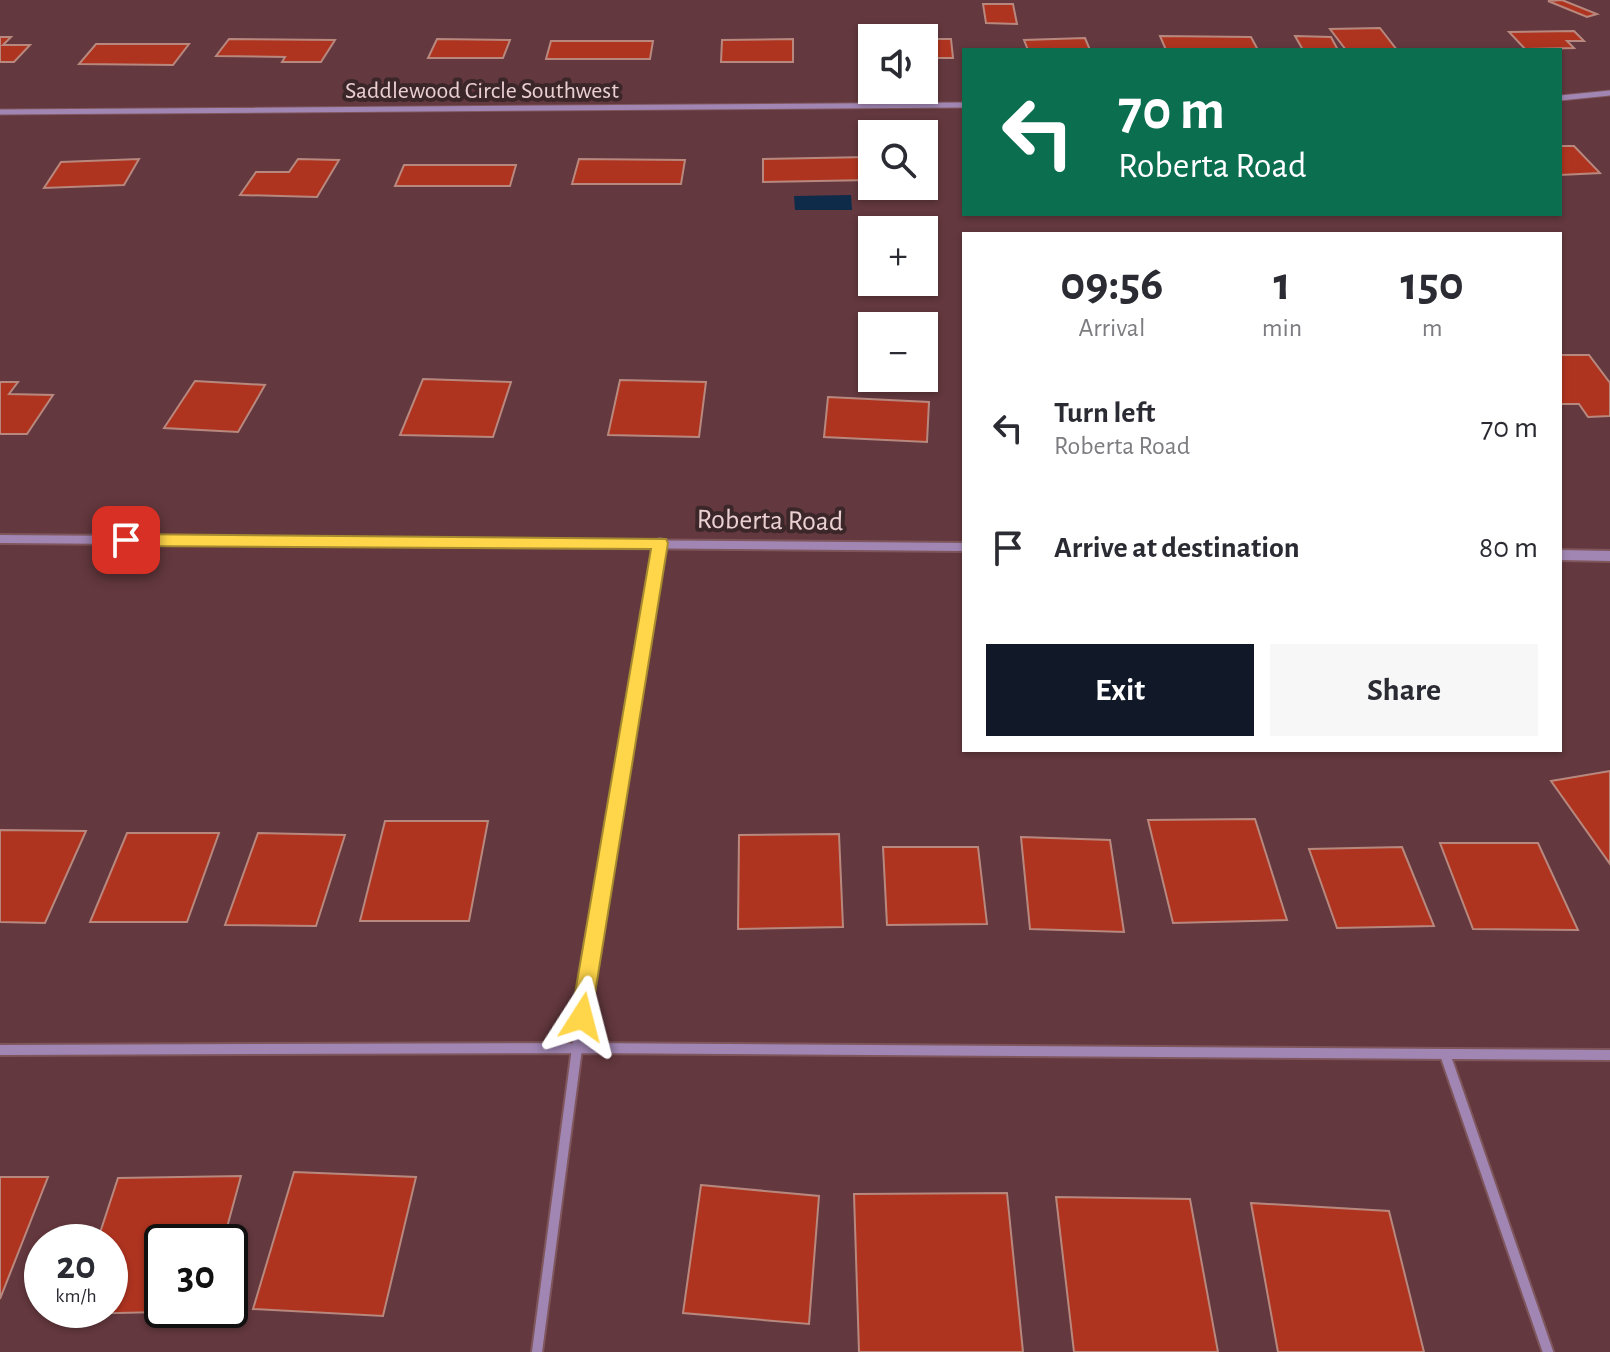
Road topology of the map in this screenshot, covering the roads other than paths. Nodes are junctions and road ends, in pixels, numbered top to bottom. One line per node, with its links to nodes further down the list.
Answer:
1 (1610, 93): 2 (street)
2 (1562, 98)
3 (962, 105): 4 (street, Saddlewood Circle Southwest)
4 (0, 112)
5 (0, 539): 6 (street, Roberta Road)
6 (660, 543): 7 (street, Roberta Road); 10 (street)
7 (962, 547)
8 (1562, 555): 9 (street)
9 (1610, 556)
10 (577, 1048): 11 (street); 12 (street); 14 (street)
11 (0, 1050)
12 (1445, 1054): 13 (street); 15 (street)
13 (1610, 1055)
14 (537, 1352)
15 (1548, 1352)

